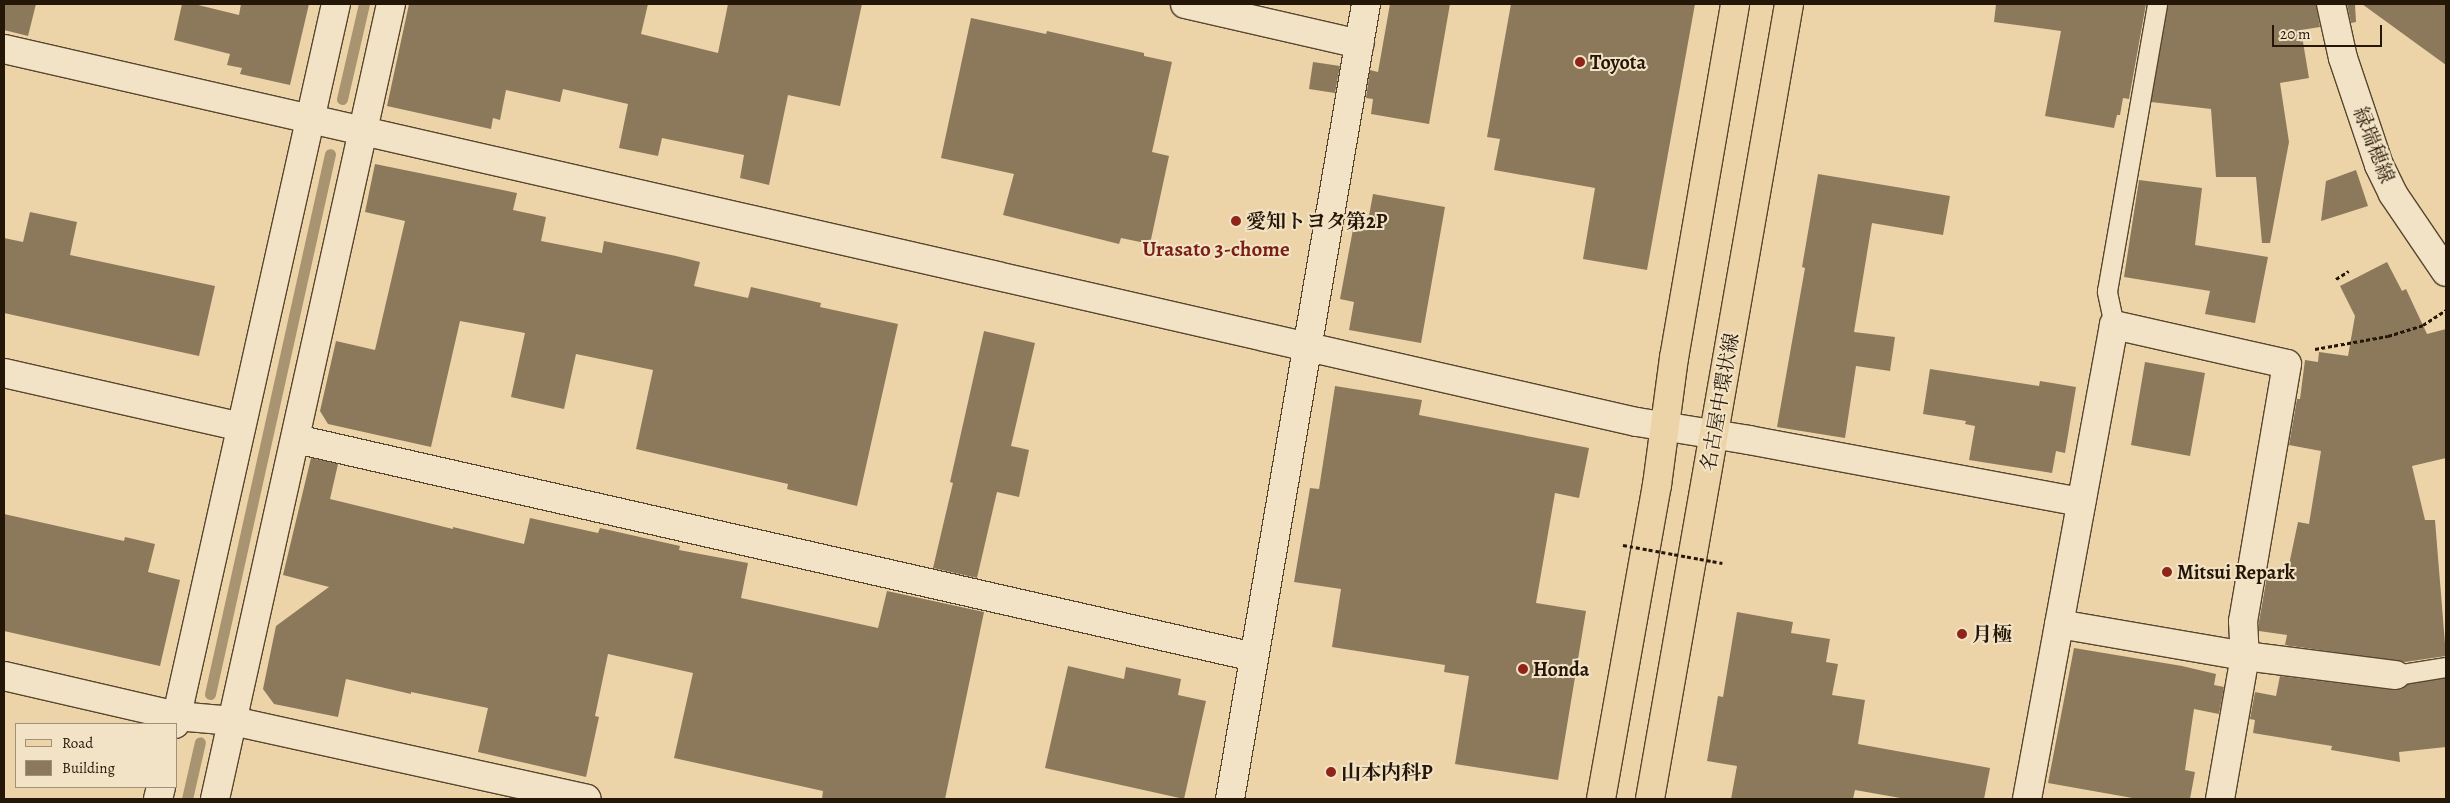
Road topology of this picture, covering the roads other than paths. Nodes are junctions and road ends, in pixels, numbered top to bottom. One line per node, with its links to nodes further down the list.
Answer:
1 (336, 4): 11 (street)
2 (391, 4): 12 (street)
3 (1185, 4): 9 (street)
4 (1366, 4): 9 (street)
5 (1735, 4): 18 (main road)
6 (1789, 4): 19 (main road, 名古屋中環状線)
7 (2157, 4): 14 (lane)
8 (2331, 4): 13 (street, 緑瑞穂線)
9 (1360, 44): 15 (street)
10 (4, 50): 11 (street)
11 (310, 119): 12 (street); 17 (street)
12 (363, 132): 15 (street); 20 (street)
13 (2444, 267)
14 (2114, 325): 21 (street); 23 (street)
15 (1308, 346): 18 (street); 24 (street)
16 (4, 373): 17 (street)
17 (241, 427): 28 (street)
18 (1666, 427): 19 (street); 34 (main road)
19 (1715, 434): 21 (street); 35 (main road, 名古屋中環状線)
20 (296, 439): 24 (street); 29 (street)
21 (2081, 502): 22 (street)
22 (2059, 624): 23 (street); 36 (street)
23 (2245, 656): 26 (street); 37 (street)
24 (1254, 657): 33 (street)
25 (2446, 667): 26 (lane)
26 (2396, 675)
27 (4, 676): 28 (street)
28 (176, 720): 29 (street)
29 (233, 722): 30 (street); 31 (street)
30 (492, 789): 32 (street)
31 (215, 799)
32 (587, 799)
33 (1230, 799)
34 (1601, 799)
35 (1650, 799)
36 (2027, 799)
37 (2220, 799)

